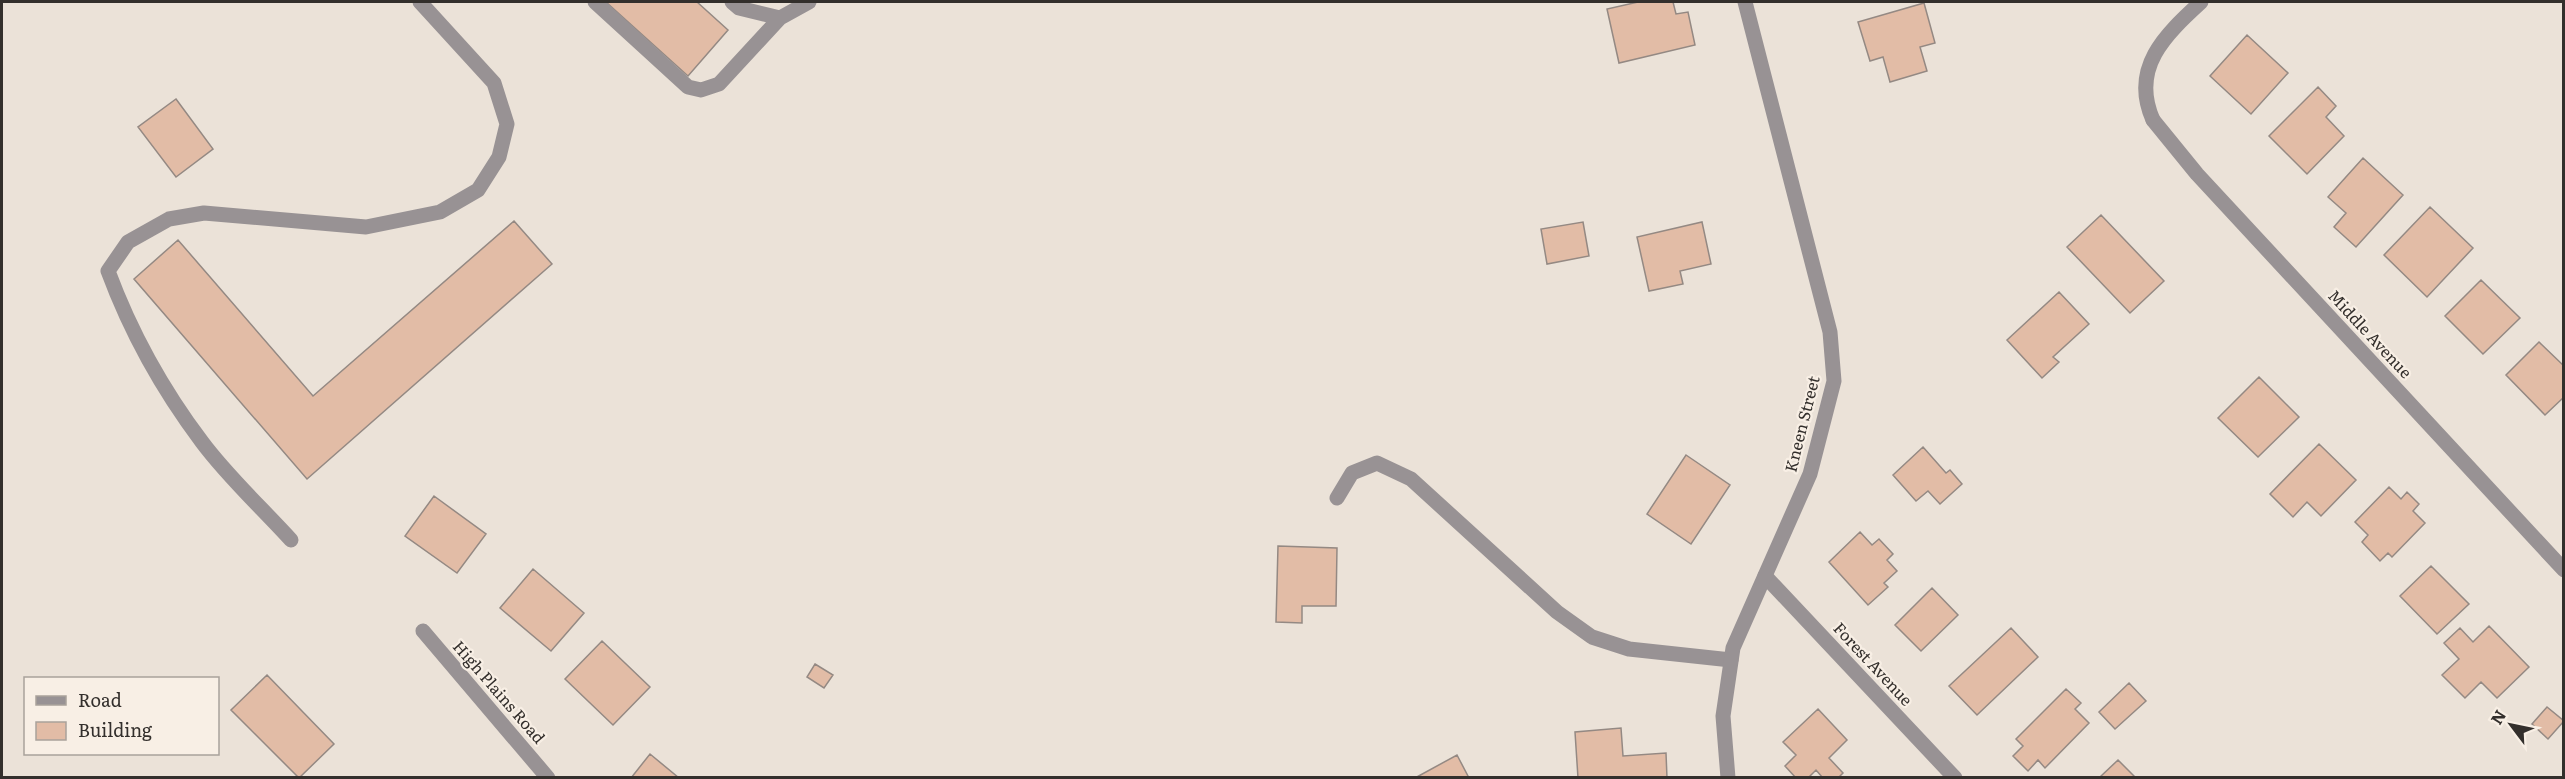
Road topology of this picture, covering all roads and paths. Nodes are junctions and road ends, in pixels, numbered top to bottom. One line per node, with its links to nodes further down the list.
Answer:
1 (420, 2): 9 (street)
2 (594, 2): 7 (street)
3 (732, 2): 7 (street)
4 (809, 2): 7 (street)
5 (1745, 2): 11 (street, Kneen Street)
6 (2201, 2): 10 (street, Middle Avenue)
7 (780, 18)
8 (1336, 498): 13 (street)
9 (291, 540)
10 (2564, 570)
11 (1765, 576): 13 (street, Kneen Street); 16 (street, Forest Avenue)
12 (423, 631): 14 (street, High Plains Road)
13 (1731, 660): 15 (street, Kneen Street)
14 (548, 777)
15 (1728, 777)
16 (1955, 777)

